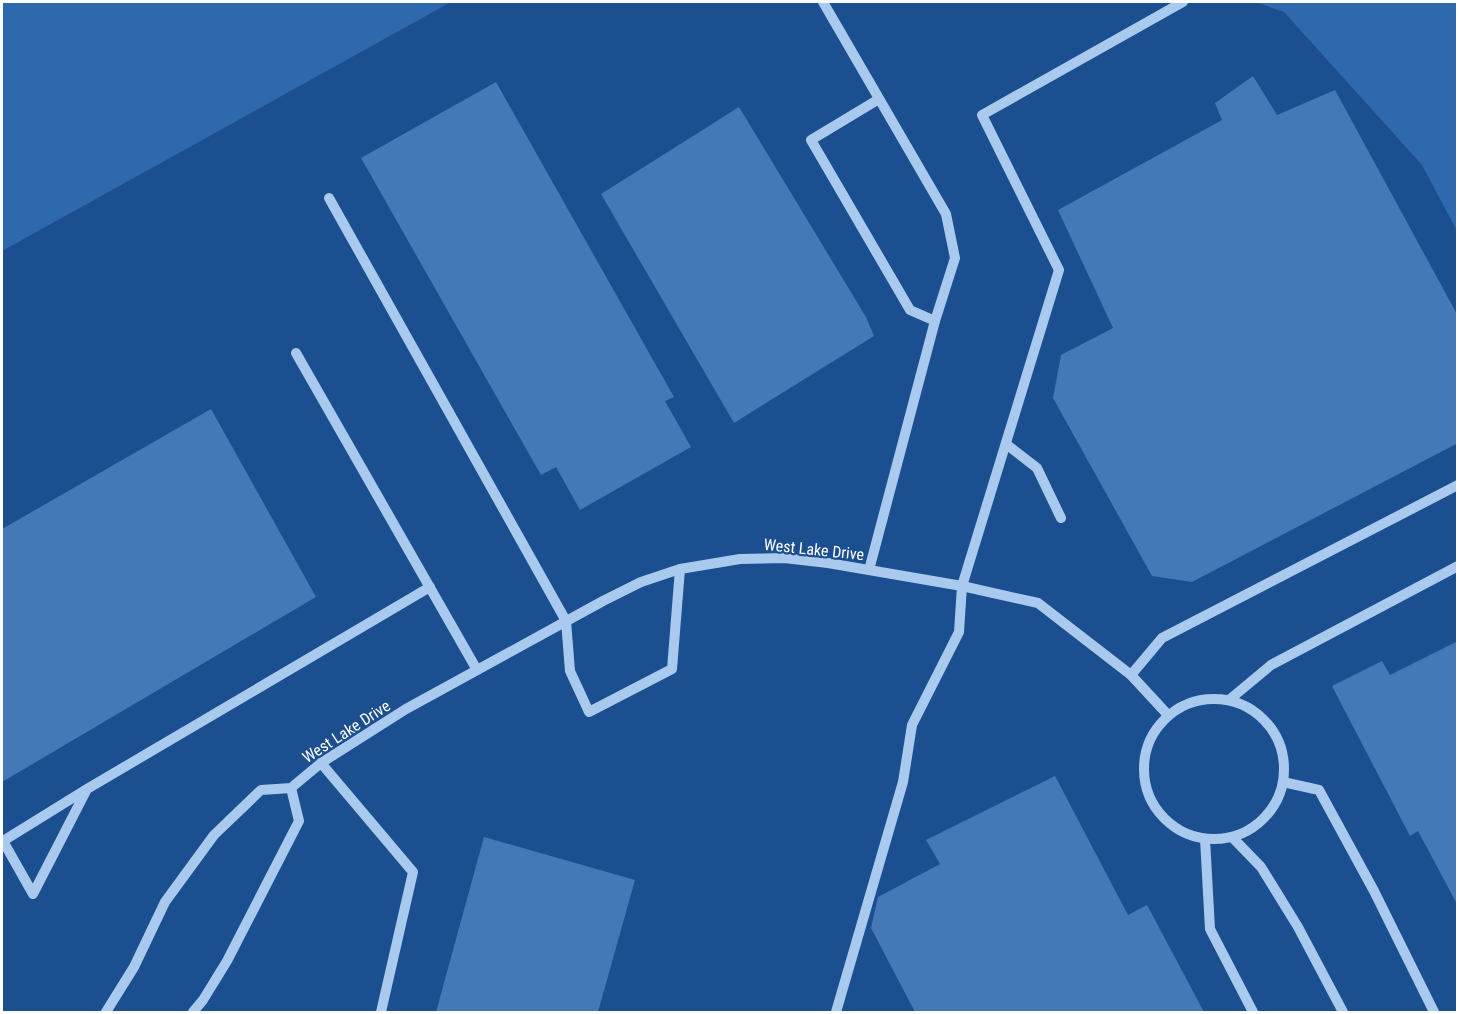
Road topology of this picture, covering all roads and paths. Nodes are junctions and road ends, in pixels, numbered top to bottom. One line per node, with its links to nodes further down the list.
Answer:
1 (823, 2): 3 (street)
2 (1184, 2): 7 (street)
3 (879, 99): 5 (street); 5 (street)
4 (329, 198): 15 (street)
5 (935, 321): 12 (street)
6 (296, 354): 14 (street)
7 (1006, 444): 9 (street); 13 (street)
8 (1458, 485): 17 (street)
9 (1061, 518)
10 (1458, 566): 18 (street)
11 (680, 569): 12 (street, West Lake Drive); 15 (street, West Lake Drive); 15 (street)
12 (869, 570): 13 (street, West Lake Drive)
13 (962, 586): 17 (street, West Lake Drive); 29 (street)
14 (430, 587): 16 (street); 23 (street)
15 (566, 621): 16 (street, West Lake Drive)
16 (477, 670): 20 (street, West Lake Drive)
17 (1131, 675): 19 (street, West Lake Drive)
18 (1229, 700): 19 (street); 21 (street)
19 (1168, 715): 25 (street)
20 (321, 763): 22 (street, West Lake Drive); 28 (street)
21 (1283, 782): 24 (street); 32 (street)
22 (291, 788): 26 (street); 27 (street)
23 (87, 789): 23 (street)
24 (1232, 837): 25 (street); 31 (street)
25 (1205, 839): 30 (street)
26 (106, 1012)
27 (193, 1012)
28 (381, 1012)
29 (836, 1012)
30 (1253, 1012)
31 (1342, 1012)
32 (1434, 1012)

